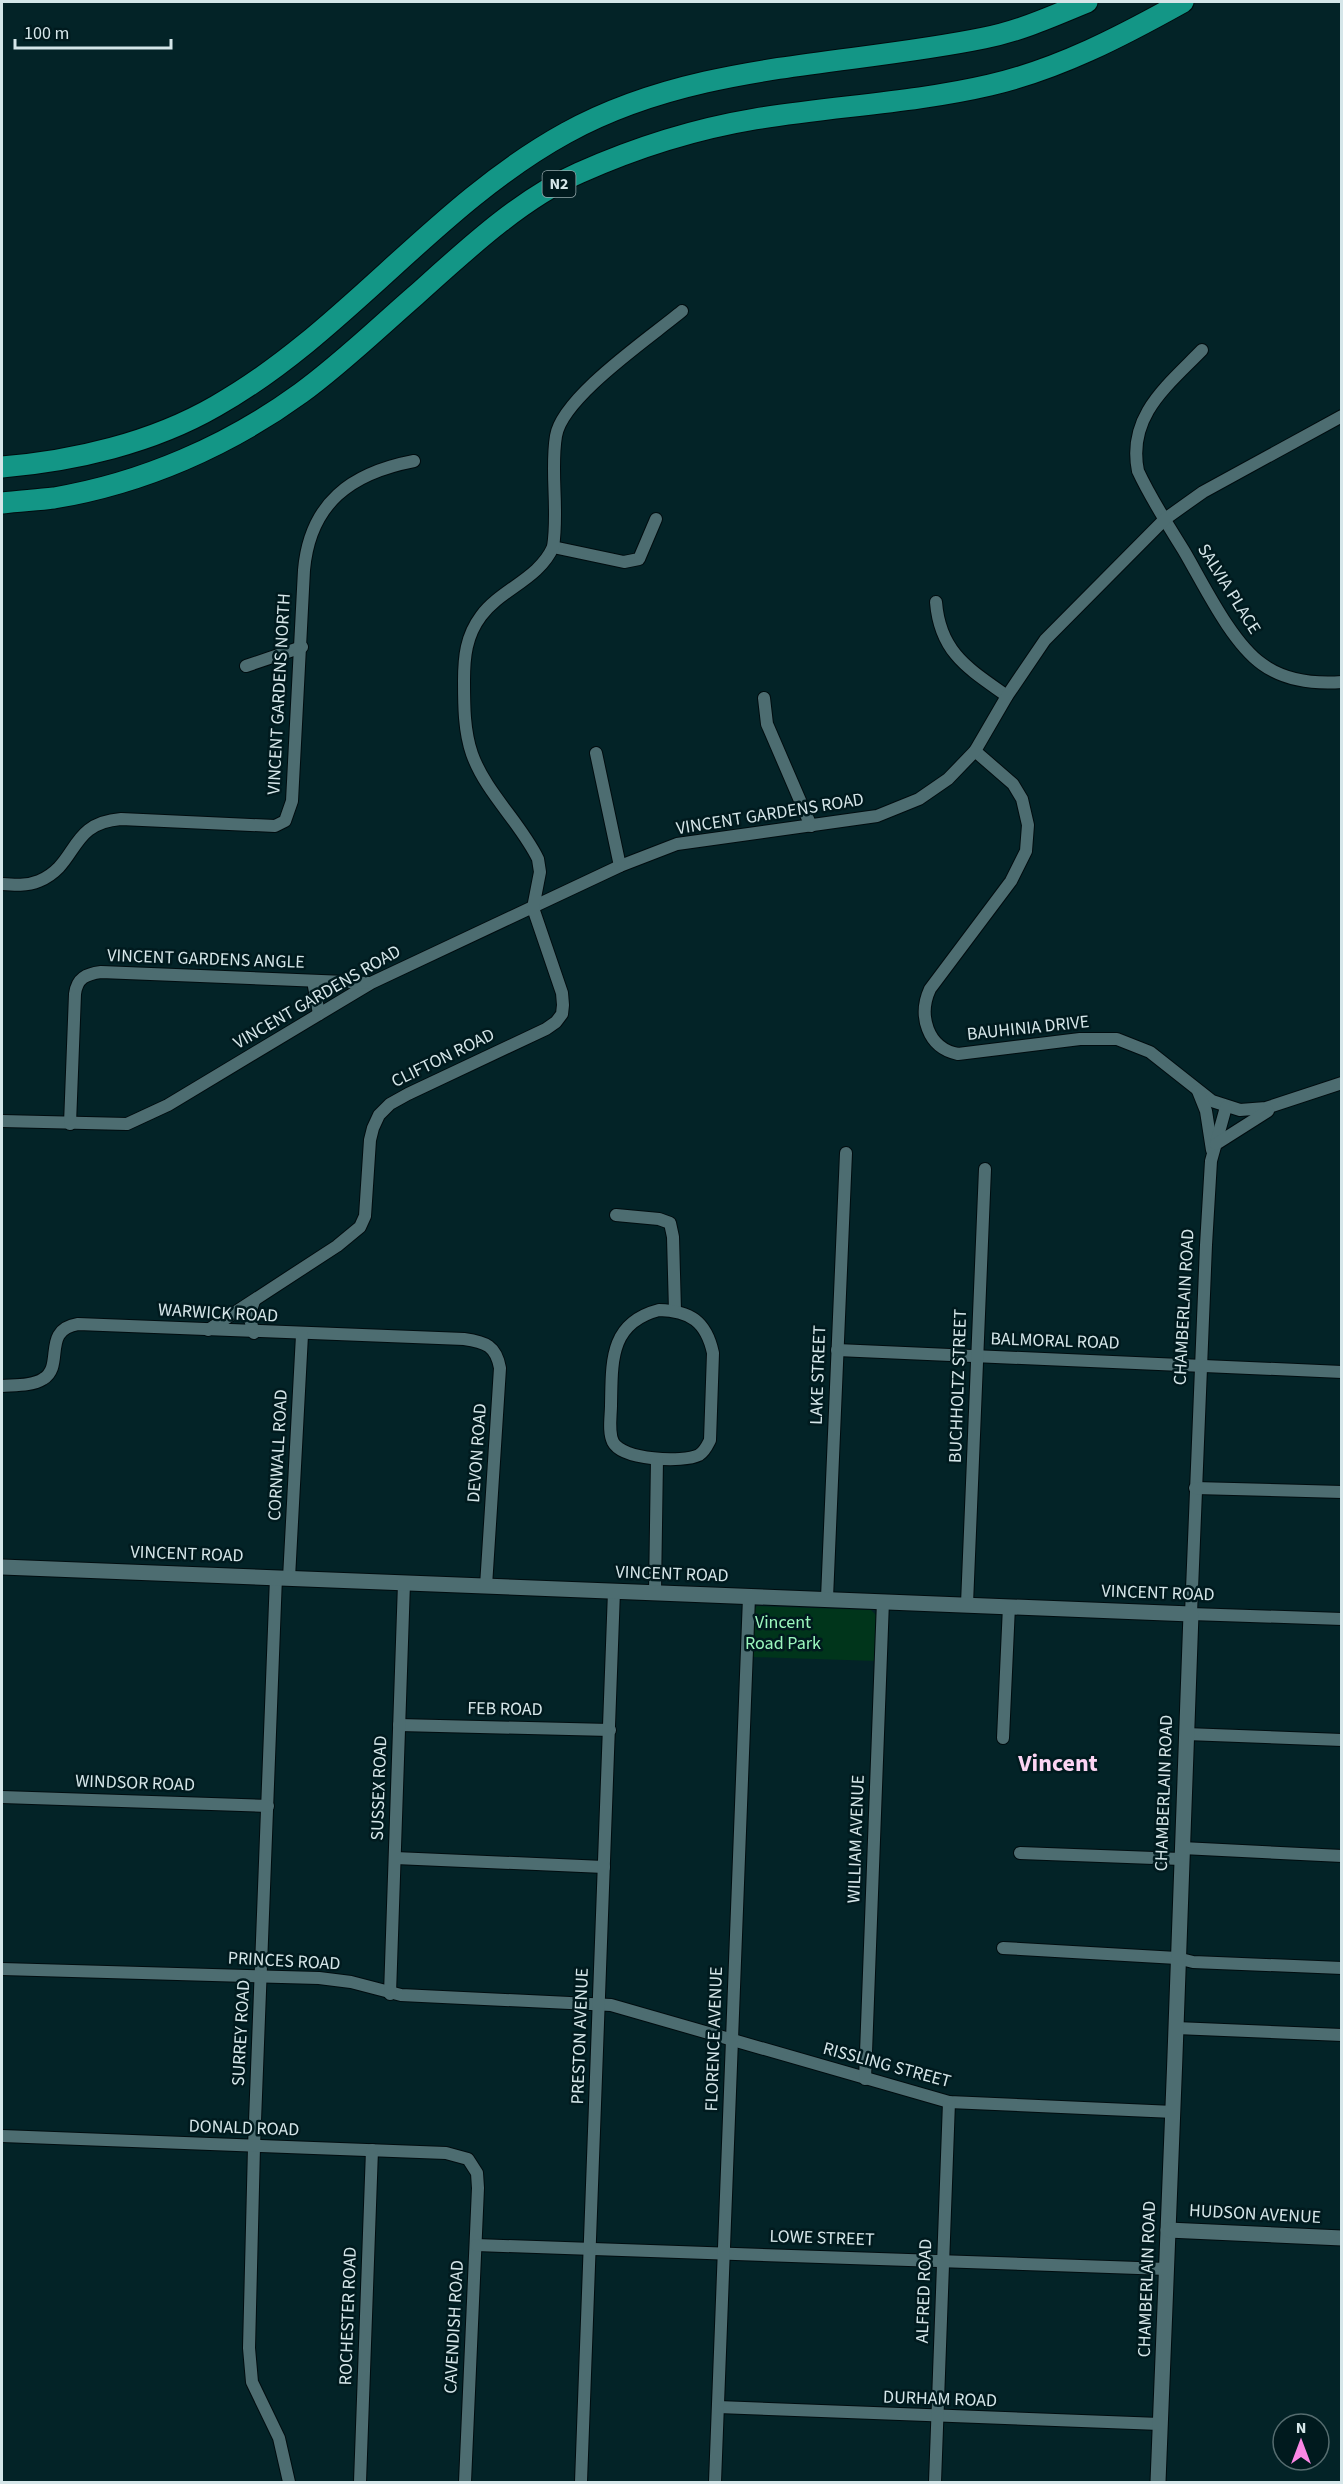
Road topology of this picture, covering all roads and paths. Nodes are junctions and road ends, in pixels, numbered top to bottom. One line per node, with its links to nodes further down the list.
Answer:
1 (1087, 2): 7 (highway, N2)
2 (1183, 2): 8 (highway, N2)
3 (682, 311): 11 (street)
4 (1202, 350): 10 (street, SALVIA PLACE)
5 (1341, 416): 10 (street, VINCENT GARDENS ROAD)
6 (414, 460): 13 (street, VINCENT GARDENS NORTH)
7 (2, 467)
8 (2, 503)
9 (656, 519): 11 (street)
10 (1165, 519): 15 (street, SALVIA PLACE); 16 (street, VINCENT GARDENS ROAD)
11 (553, 547): 23 (street)
12 (936, 602): 16 (street)
13 (302, 647): 14 (street); 22 (street, VINCENT GARDENS NORTH)
14 (246, 666)
15 (1341, 682)
16 (1007, 696): 18 (street, VINCENT GARDENS ROAD)
17 (764, 698): 20 (street)
18 (975, 750): 20 (street, VINCENT GARDENS ROAD); 28 (street, BAUHINIA DRIVE)
19 (596, 753): 21 (street)
20 (811, 826): 21 (street, VINCENT GARDENS ROAD)
21 (620, 866): 23 (street, VINCENT GARDENS ROAD)
22 (2, 884)
23 (533, 908): 25 (street, VINCENT GARDENS ROAD); 37 (street, CLIFTON ROAD)
24 (313, 981): 25 (street, VINCENT GARDENS ANGLE); 26 (street); 32 (street, VINCENT GARDENS ANGLE)
25 (371, 983): 26 (street, VINCENT GARDENS ROAD)
26 (319, 1014): 32 (street, VINCENT GARDENS ROAD)
27 (1341, 1083): 29 (street, BAUHINIA DRIVE)
28 (1198, 1090): 30 (street, BAUHINIA DRIVE); 33 (street)
29 (1276, 1105): 30 (street, BAUHINIA DRIVE); 33 (street)
30 (1226, 1107): 33 (street, CHAMBERLAIN ROAD)
31 (2, 1121): 32 (street, VINCENT GARDENS ROAD)
32 (70, 1124)
33 (1214, 1149): 45 (street, CHAMBERLAIN ROAD)
34 (846, 1154): 43 (street, LAKE STREET)
35 (985, 1169): 44 (street, BUCHHOLTZ STREET)
36 (616, 1215): 38 (street)
37 (254, 1301): 39 (street, CLIFTON ROAD); 40 (street)
38 (675, 1311): 48 (street); 48 (street)
39 (208, 1330): 40 (street, WARWICK ROAD); 47 (street, WARWICK ROAD)
40 (254, 1332): 41 (street, WARWICK ROAD)
41 (302, 1335): 42 (street, WARWICK ROAD); 52 (street, CORNWALL ROAD)
42 (470, 1340): 54 (street, DEVON ROAD)
43 (837, 1350): 44 (street, BALMORAL ROAD); 58 (street, LAKE STREET)
44 (977, 1356): 45 (street, BALMORAL ROAD); 60 (street, BUCHHOLTZ STREET)
45 (1201, 1365): 46 (street, BALMORAL ROAD); 49 (street, CHAMBERLAIN ROAD)
46 (1341, 1372)
47 (2, 1386)
48 (657, 1459): 56 (street)
49 (1195, 1488): 50 (street); 62 (street, CHAMBERLAIN ROAD)
50 (1341, 1492)
51 (2, 1567): 52 (street, VINCENT ROAD)
52 (283, 1578): 53 (street, VINCENT ROAD); 70 (street, SURREY ROAD)
53 (404, 1583): 54 (street, VINCENT ROAD); 64 (street, SUSSEX ROAD)
54 (486, 1586): 55 (street, VINCENT ROAD)
55 (614, 1591): 56 (street, VINCENT ROAD); 65 (street, PRESTON AVENUE)
56 (655, 1592): 57 (street, VINCENT ROAD)
57 (749, 1597): 58 (street, VINCENT ROAD); 85 (street, FLORENCE AVENUE)
58 (827, 1598): 59 (street, VINCENT ROAD)
59 (882, 1601): 60 (street, VINCENT ROAD); 86 (street, WILLIAM AVENUE)
60 (968, 1604): 61 (street, VINCENT ROAD)
61 (1009, 1606): 62 (street, VINCENT ROAD); 67 (street)
62 (1191, 1614): 63 (street, VINCENT ROAD); 66 (street, CHAMBERLAIN ROAD)
63 (1341, 1619)
64 (399, 1725): 65 (street, FEB ROAD); 74 (street, SUSSEX ROAD)
65 (610, 1730): 75 (street, PRESTON AVENUE)
66 (1186, 1734): 68 (street); 72 (street, CHAMBERLAIN ROAD)
67 (1003, 1738)
68 (1341, 1740)
69 (2, 1797): 70 (street, WINDSOR ROAD)
70 (268, 1806): 80 (street, SURREY ROAD)
71 (1020, 1853): 72 (street)
72 (1182, 1854): 73 (street); 77 (street, CHAMBERLAIN ROAD)
73 (1341, 1856)
74 (395, 1858): 75 (street); 81 (street, SUSSEX ROAD)
75 (604, 1867): 82 (street, PRESTON AVENUE)
76 (1003, 1948): 77 (street)
77 (1177, 1958): 78 (street); 83 (street, CHAMBERLAIN ROAD)
78 (1341, 1968)
79 (2, 1969): 80 (street, PRINCES ROAD)
80 (262, 1978): 81 (street, PRINCES ROAD); 90 (street, SURREY ROAD)
81 (390, 1994): 82 (street, PRINCES ROAD)
82 (599, 2003): 85 (street, RISSLING STREET); 96 (street, PRESTON AVENUE)
83 (1176, 2028): 84 (street); 88 (street, CHAMBERLAIN ROAD)
84 (1341, 2035)
85 (732, 2039): 86 (street, RISSLING STREET); 97 (street, FLORENCE AVENUE)
86 (865, 2079): 87 (street, RISSLING STREET)
87 (949, 2102): 88 (street, RISSLING STREET); 98 (street, ALFRED ROAD)
88 (1174, 2112): 93 (street, CHAMBERLAIN ROAD)
89 (2, 2136): 90 (street, DONALD ROAD)
90 (254, 2147): 91 (street, DONALD ROAD); 103 (street, SURREY ROAD)
91 (372, 2150): 92 (street, DONALD ROAD); 104 (street, ROCHESTER ROAD)
92 (477, 2173): 95 (street, CAVENDISH ROAD)
93 (1168, 2230): 94 (street, HUDSON AVENUE); 99 (street, CHAMBERLAIN ROAD)
94 (1341, 2238)
95 (476, 2245): 96 (street, LOWE STREET); 105 (street, CAVENDISH ROAD)
96 (589, 2248): 97 (street, LOWE STREET); 106 (street, PRESTON AVENUE)
97 (724, 2253): 98 (street, LOWE STREET); 100 (street, FLORENCE AVENUE)
98 (942, 2261): 99 (street, LOWE STREET); 101 (street, ALFRED ROAD)
99 (1167, 2269): 102 (street, CHAMBERLAIN ROAD)
100 (718, 2407): 101 (street, DURHAM ROAD); 107 (street, FLORENCE AVENUE)
101 (938, 2417): 102 (street, DURHAM ROAD); 108 (street, ALFRED ROAD)
102 (1160, 2424): 109 (street, CHAMBERLAIN ROAD)
103 (289, 2482)
104 (360, 2482)
105 (465, 2482)
106 (580, 2482)
107 (715, 2482)
108 (935, 2482)
109 (1158, 2482)

